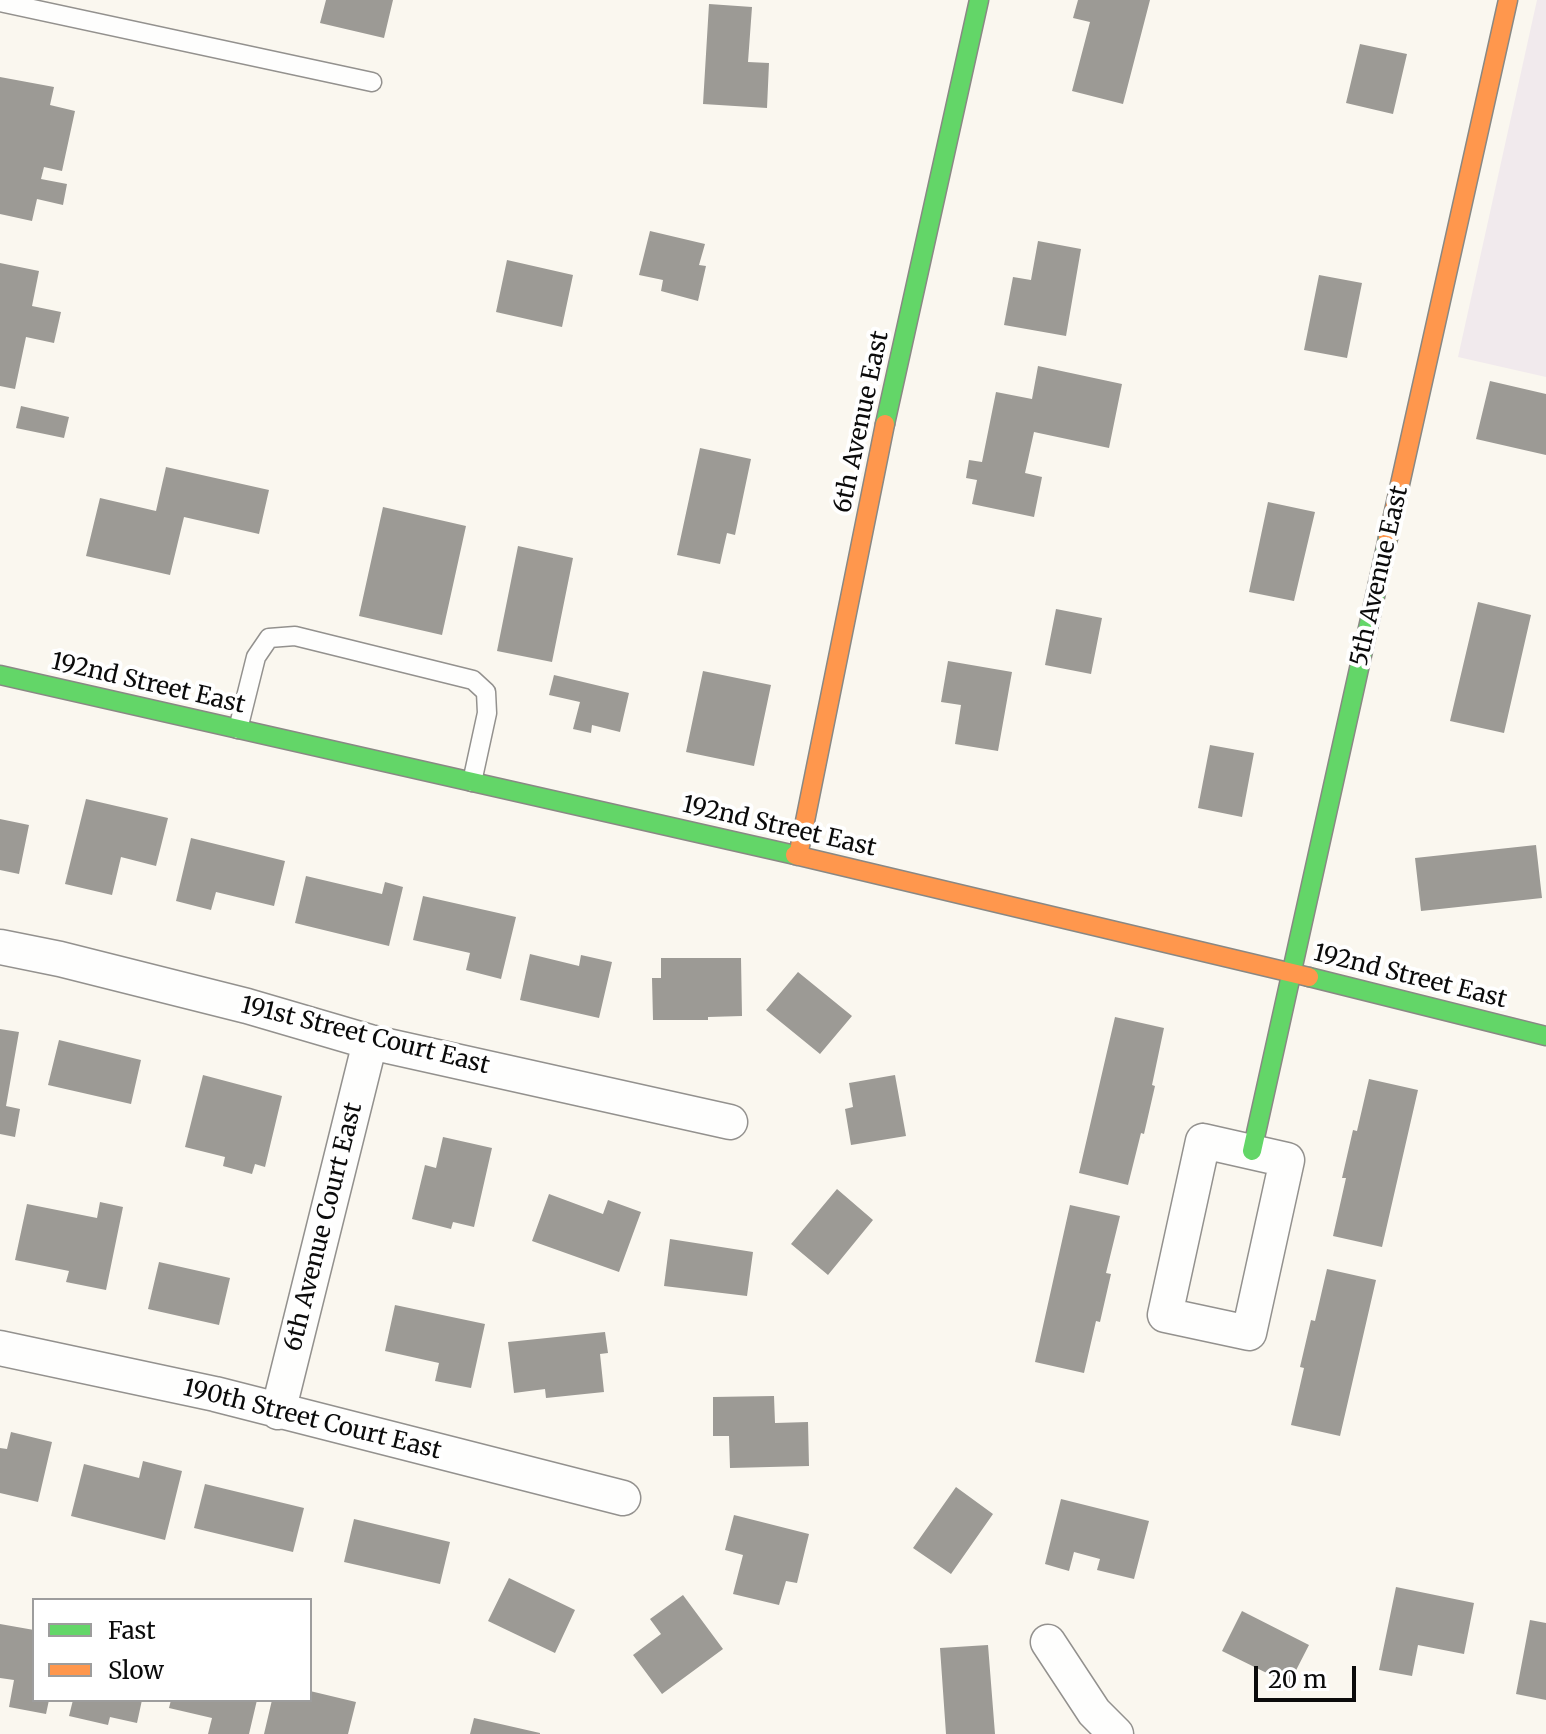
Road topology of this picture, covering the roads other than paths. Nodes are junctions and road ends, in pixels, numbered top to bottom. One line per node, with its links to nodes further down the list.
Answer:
1 (979, 0): 8 (street, 6th Avenue East)
2 (1508, 0): 10 (street, 5th Avenue East)
3 (0, 2): 4 (lane)
4 (372, 82)
5 (0, 675): 6 (street, 192nd Street East)
6 (238, 729): 7 (street, 192nd Street East); 7 (lane)
7 (472, 782): 8 (street, 192nd Street East)
8 (798, 856): 10 (street, 192nd Street East)
9 (0, 947): 12 (street, 191st Street Court East)
10 (1291, 973): 11 (street, 192nd Street East); 14 (street, 5th Avenue East)
11 (1546, 1036)
12 (370, 1042): 13 (street, 191st Street Court East); 16 (street, 6th Avenue Court East)
13 (730, 1122)
14 (1252, 1151): 14 (street)
15 (0, 1348): 16 (street, 190th Street Court East)
16 (278, 1412): 17 (street, 190th Street Court East)
17 (623, 1498)
18 (1048, 1642): 19 (street)
19 (1116, 1734)

